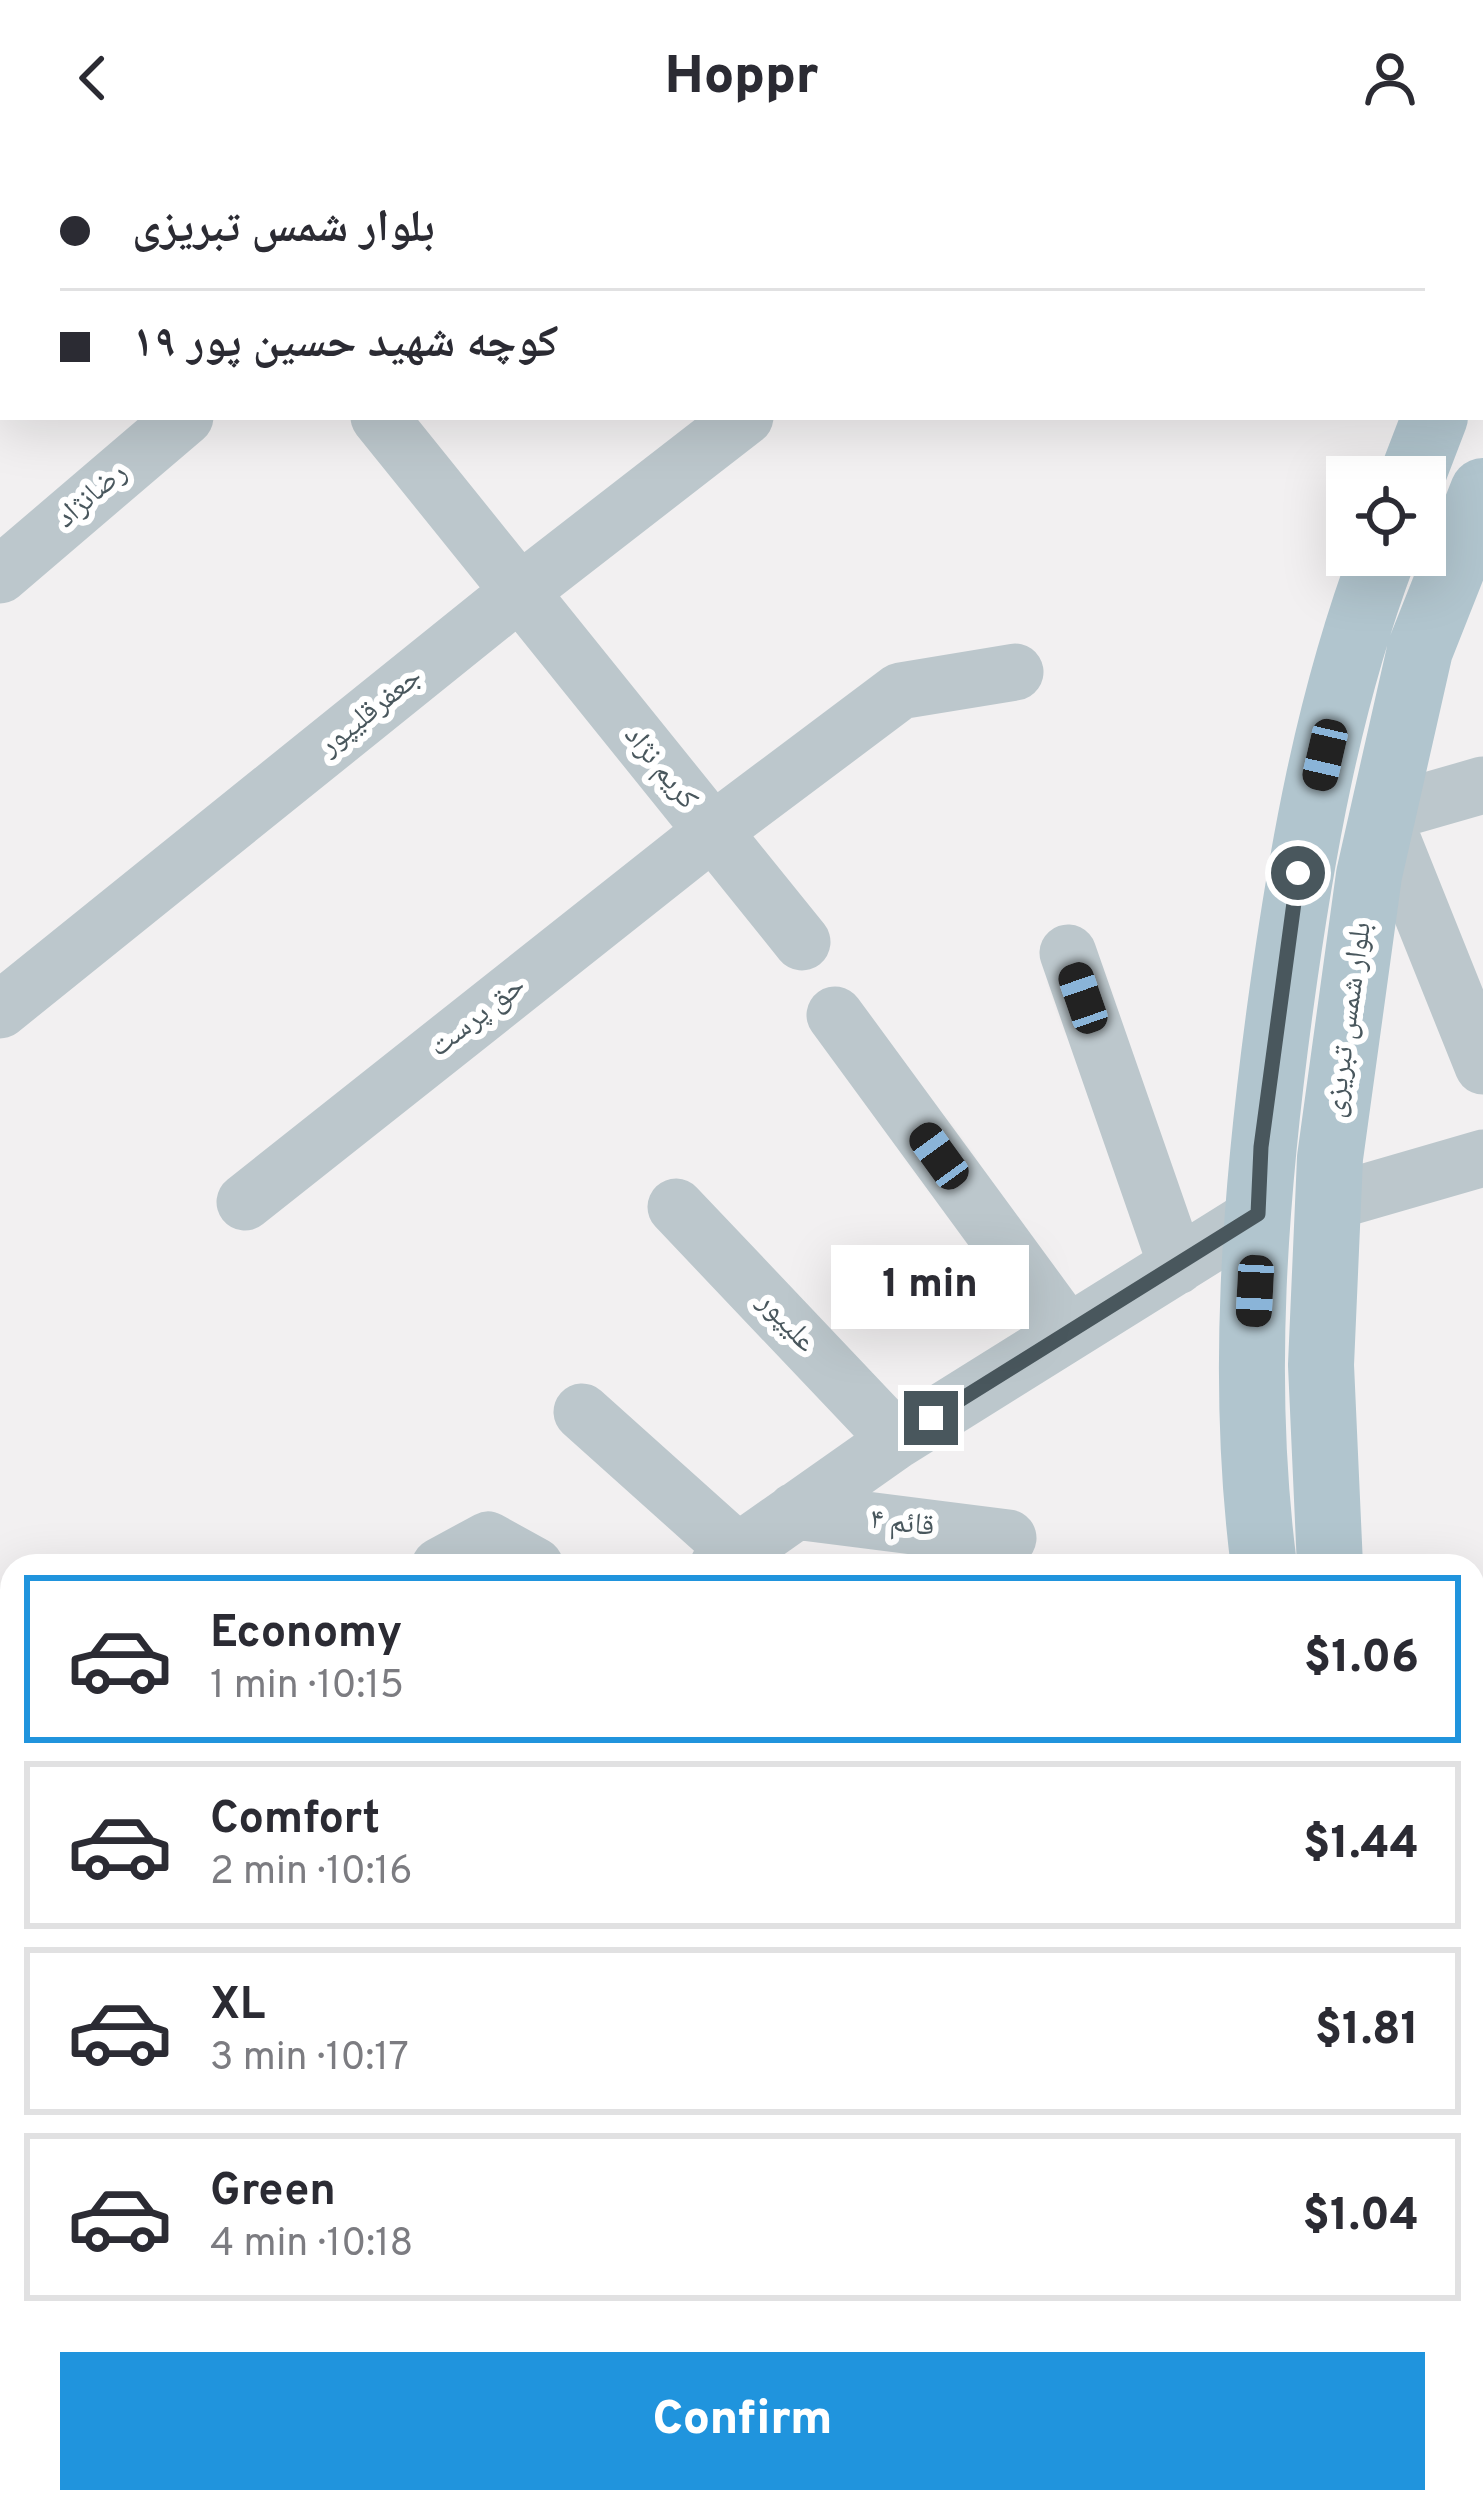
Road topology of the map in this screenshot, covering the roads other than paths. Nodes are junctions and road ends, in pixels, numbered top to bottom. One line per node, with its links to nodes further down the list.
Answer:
1 (181, 420): 7 (street, رضانژاد)
2 (381, 420): 9 (street, کریم نژاد)
3 (741, 420): 9 (street, جعفرقلیپور)
4 (1434, 420): 5 (main road)
5 (1420, 456)
6 (1483, 491): 12 (main road, بلوار شمس تبریزی)
7 (0, 575)
8 (1375, 576): 24 (main road)
9 (518, 593): 13 (street, کریم نژاد); 17 (street, جعفرقلیپور)
10 (1015, 672): 13 (street, حق پرست)
11 (1483, 785): 12 (street)
12 (1382, 814): 15 (street); 22 (main road, بلوار شمس تبریزی)
13 (712, 832): 14 (street, کریم نژاد); 21 (street, حق پرست)
14 (802, 942)
15 (1460, 945): 19 (street)
16 (1068, 953): 25 (street)
17 (0, 1010)
18 (836, 1015): 26 (street)
19 (1483, 1066)
20 (1483, 1158): 22 (street)
21 (245, 1202)
22 (1328, 1203): 34 (main road, بلوار شمس تبریزی)
23 (676, 1207): 28 (street, علیپور)
24 (1258, 1214): 25 (street); 33 (main road)
25 (1177, 1265): 26 (street)
26 (1069, 1333): 28 (street)
27 (582, 1412): 31 (street)
28 (897, 1440): 29 (street)
29 (795, 1510): 30 (street, قائم ۴); 32 (street)
30 (1008, 1538)
31 (723, 1554)
32 (735, 1554)
33 (1263, 1554)
34 (1329, 1554)

